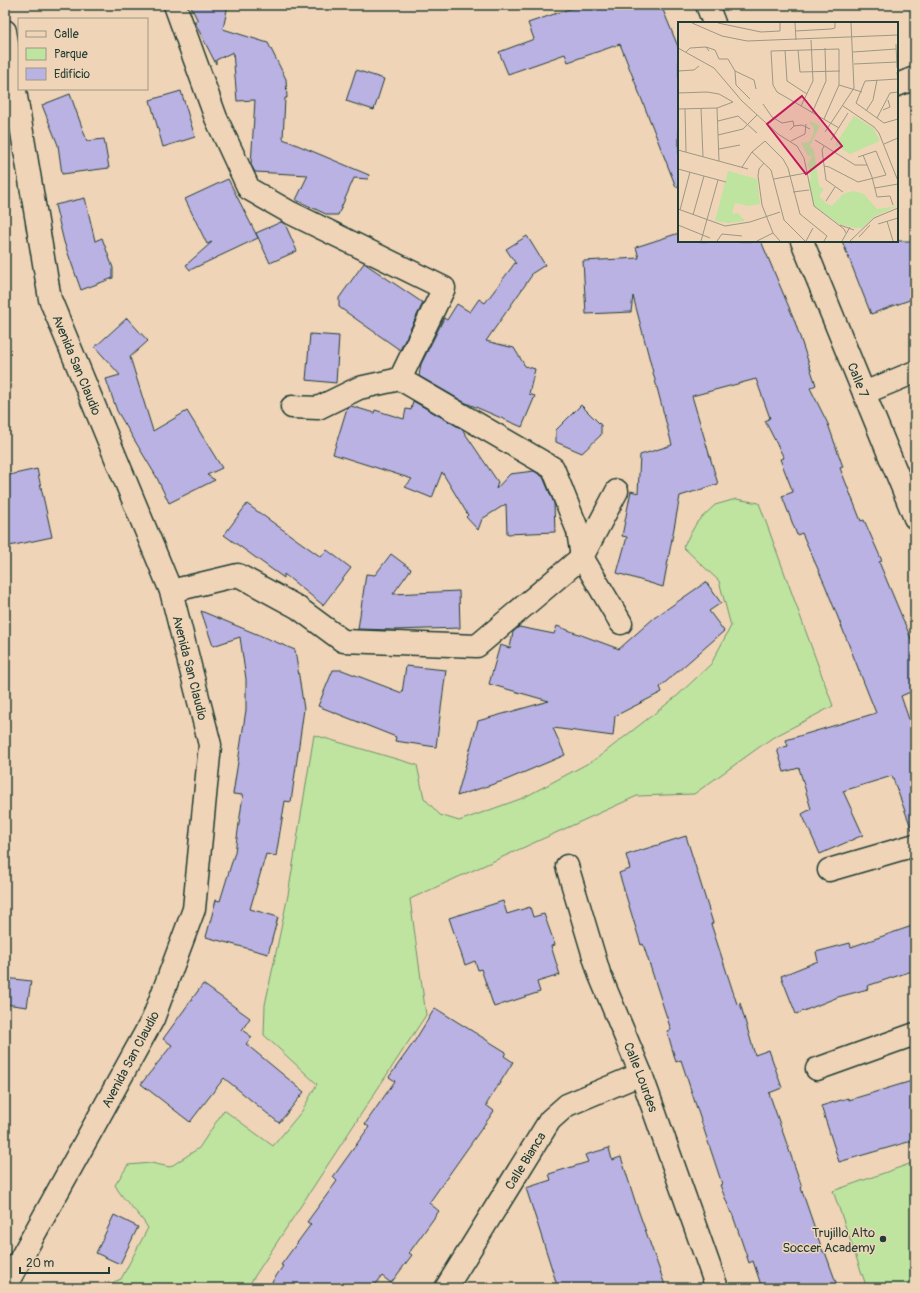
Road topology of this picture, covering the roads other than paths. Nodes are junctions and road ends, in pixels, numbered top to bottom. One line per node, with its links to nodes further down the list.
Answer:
1 (175, 5): 9 (street)
2 (706, 5): 3 (street)
3 (714, 22)
4 (5, 31): 15 (street, Avenida San Claudio)
5 (915, 78): 6 (street)
6 (898, 85)
7 (802, 242): 10 (street, Calle 7)
8 (915, 372): 10 (street)
9 (400, 379): 11 (street); 14 (street)
10 (864, 393): 13 (street, Calle 7)
11 (292, 407)
12 (617, 491): 14 (street)
13 (915, 518)
14 (582, 557): 15 (street); 16 (street)
15 (171, 591): 23 (street, Avenida San Claudio)
16 (621, 623)
17 (915, 845): 19 (street)
18 (567, 866): 22 (street, Calle Lourdes)
19 (829, 870)
20 (915, 1034): 21 (street)
21 (817, 1069)
22 (641, 1074): 24 (street, Calle Bianca); 25 (street, Calle Lourdes)
23 (5, 1287)
24 (446, 1288)
25 (717, 1288)

